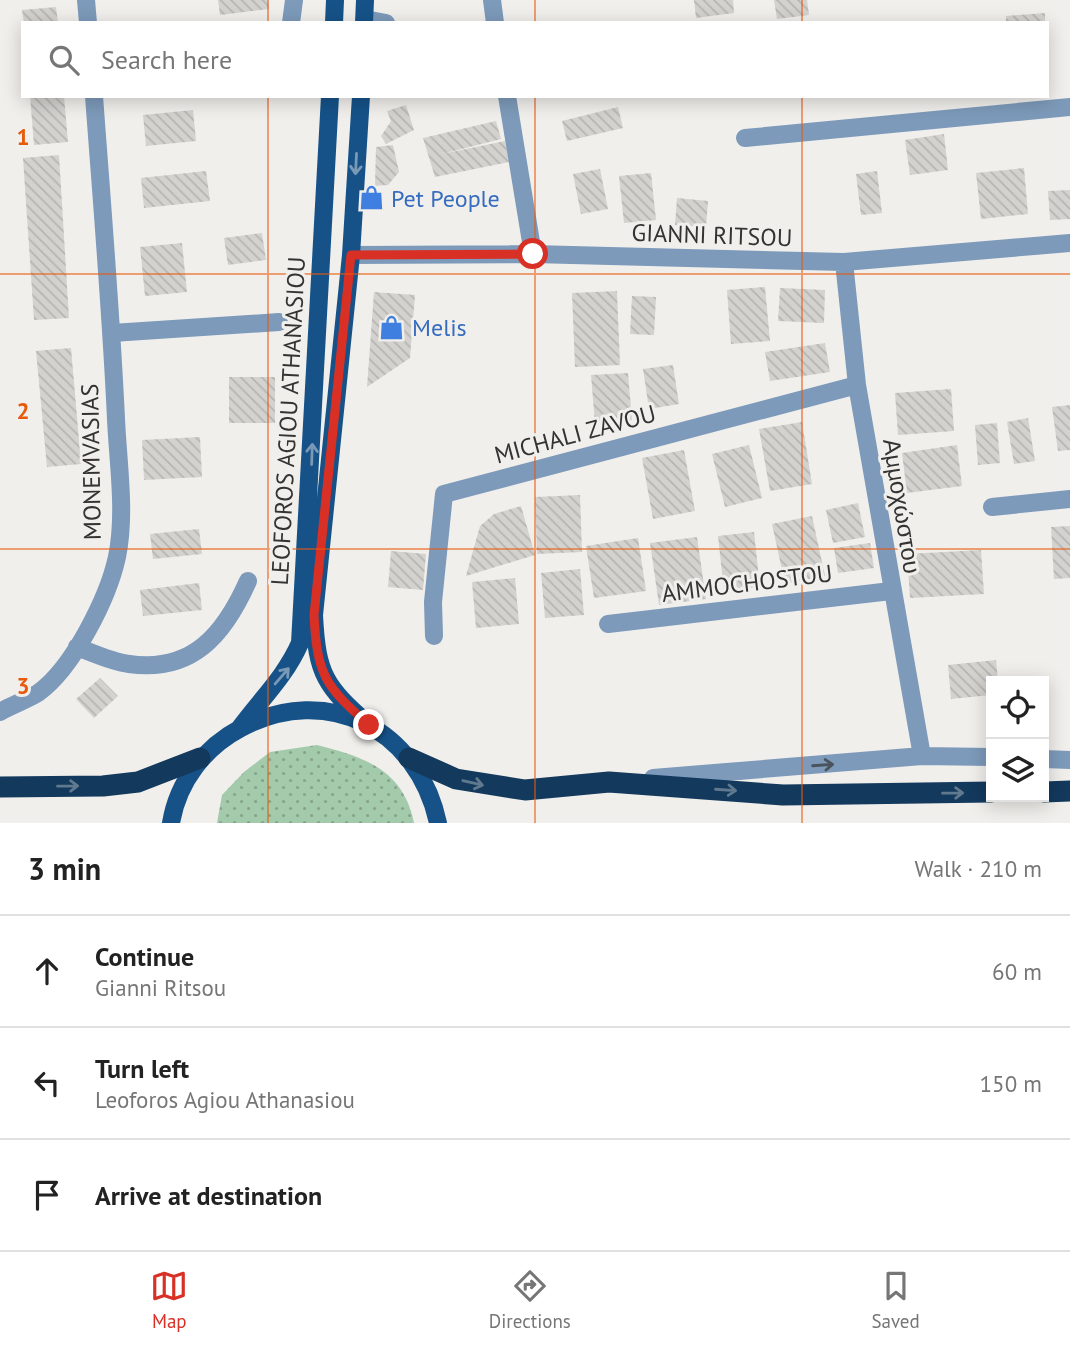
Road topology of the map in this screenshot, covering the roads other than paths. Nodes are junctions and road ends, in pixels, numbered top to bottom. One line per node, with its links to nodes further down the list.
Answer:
1 (86, 0): 6 (street)
2 (294, 0): 7 (street)
3 (335, 0): 8 (main road)
4 (365, 0): 9 (main road)
5 (492, 0): 10 (street)
6 (88, 21)
7 (291, 21)
8 (334, 21)
9 (364, 21)
10 (495, 21)
11 (94, 98): 22 (street, MONEMVASIAS)
12 (330, 98): 33 (main road, LEOFOROS AGIOU ATHANASIOU, one-way to 12)
13 (361, 98): 19 (main road, LEOFOROS AGIOU ATHANASIOU, one-way to 19)
14 (507, 98): 18 (street)
15 (1070, 107): 16 (street)
16 (745, 138)
17 (1070, 243): 20 (street, GIANNI RITSOU)
18 (533, 254): 19 (street, GIANNI RITSOU); 20 (street, GIANNI RITSOU)
19 (351, 255): 32 (main road, LEOFOROS AGIOU ATHANASIOU)
20 (844, 262): 23 (street, Αμμοχώστου)
21 (279, 322): 22 (street)
22 (112, 333): 30 (street, MONEMVASIAS)
23 (857, 385): 27 (street, Αμμοχώστου); 29 (street, MICHALI ZAVOU)
24 (1070, 499): 25 (street)
25 (992, 507)
26 (248, 582): 30 (street)
27 (891, 591): 28 (street, AMMOCHOSTOU); 34 (street, Αμμοχώστου)
28 (608, 624)
29 (434, 636)
30 (77, 647): 31 (street, MONEMVASIAS)
31 (0, 712)
32 (369, 725): 33 (main road); 37 (main road)
33 (239, 729): 36 (main road)
34 (922, 756): 35 (street); 40 (street, one-way to 34)
35 (986, 757)
36 (200, 758): 41 (highway, one-way to 36); 45 (main road)
37 (409, 758): 40 (highway, one-way to 40); 46 (main road)
38 (1049, 759): 39 (street)
39 (1070, 760)
40 (609, 782): 43 (highway, one-way to 43)
41 (0, 787)
42 (1070, 791): 44 (highway)
43 (986, 792)
44 (1049, 792)
45 (172, 814)
46 (436, 815)

